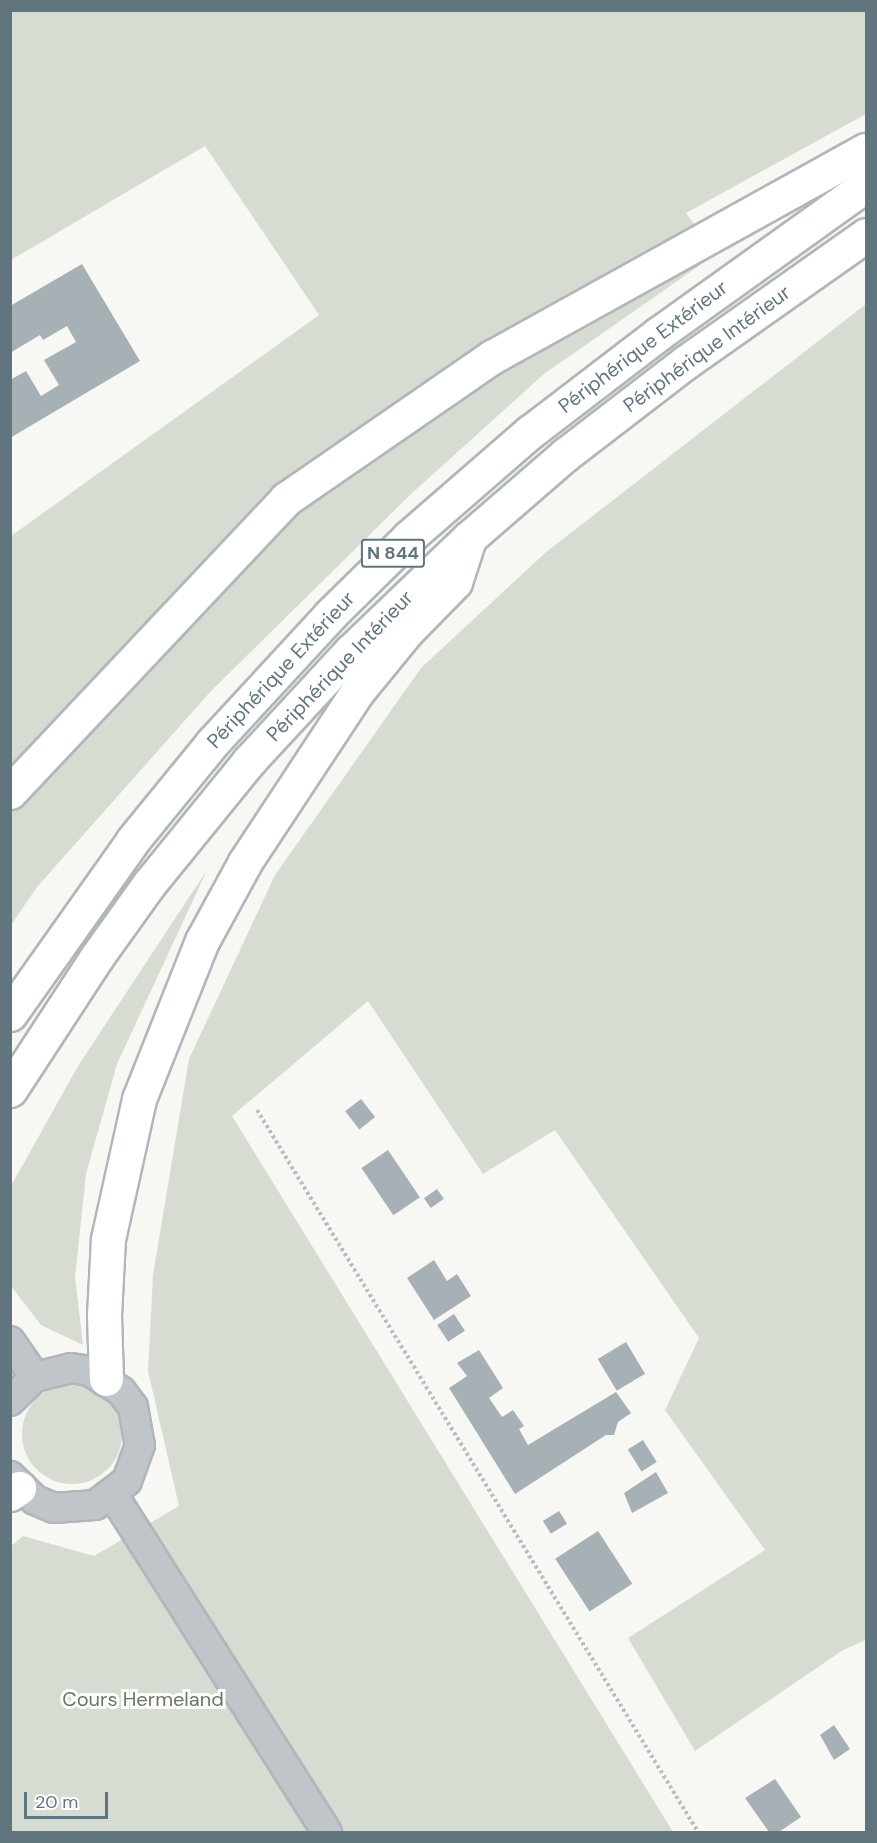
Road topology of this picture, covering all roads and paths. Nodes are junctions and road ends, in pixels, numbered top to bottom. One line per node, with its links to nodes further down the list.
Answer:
1 (867, 150): 5 (highway)
2 (867, 185): 6 (highway, Périphérique Extérieur / N 844)
3 (867, 235): 4 (highway, Périphérique Intérieur / N 844)
4 (469, 538): 7 (highway, Périphérique Intérieur / N 844); 11 (highway)
5 (10, 792)
6 (10, 1014)
7 (10, 1090)
8 (257, 1110): 16 (path)
9 (10, 1341): 10 (street)
10 (35, 1377): 11 (street); 12 (street)
11 (106, 1379): 14 (street)
12 (10, 1401)
13 (13, 1486): 14 (street)
14 (113, 1495): 15 (street)
15 (327, 1833)
16 (698, 1833)

